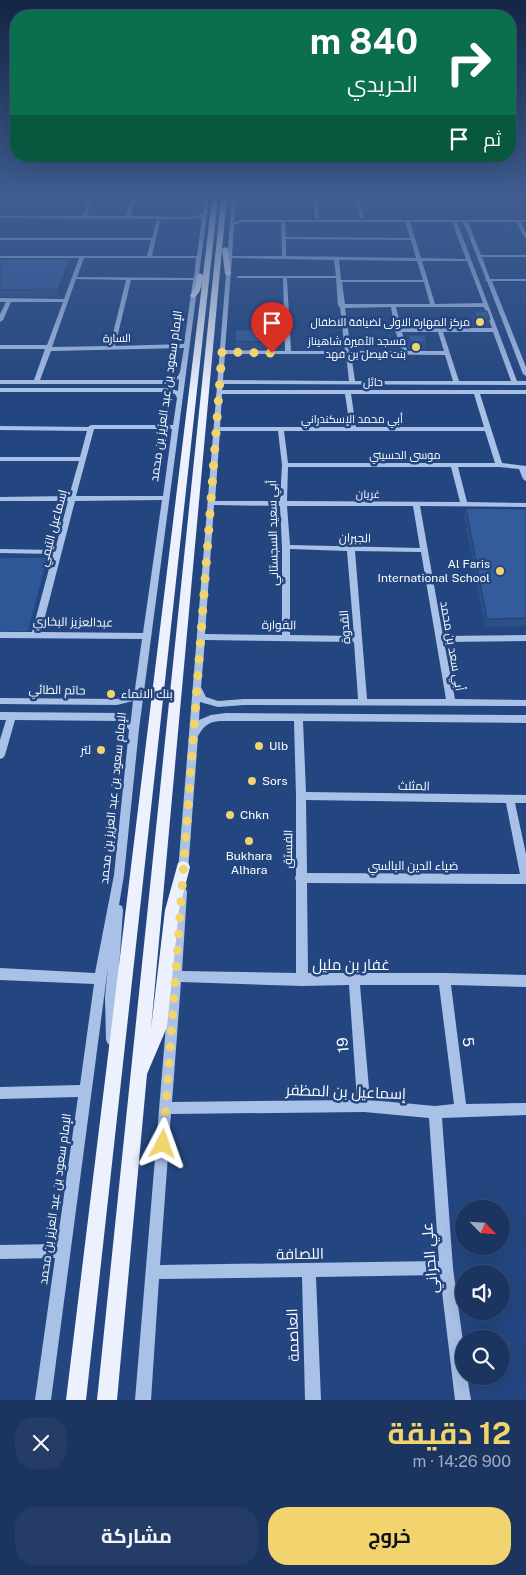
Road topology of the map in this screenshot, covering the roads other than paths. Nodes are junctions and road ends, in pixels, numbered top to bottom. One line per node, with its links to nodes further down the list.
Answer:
1 (79, 264): 14 (street)
2 (197, 264): 16 (street, الإمام سعود بن عبد العزيز بن محمد)
3 (203, 264): 21 (main road)
4 (207, 264): 124 (main road, الإمام سعود بن عبد العزيز بن محمد)
5 (218, 264): 125 (main road)
6 (230, 264): 12 (main road)
7 (231, 264): 12 (street)
8 (337, 264): 17 (street)
9 (420, 264): 20 (street)
10 (470, 264): 26 (street)
11 (481, 264): 18 (street)
12 (233, 275): 13 (street); 37 (street)
13 (285, 277): 17 (street); 38 (street)
14 (74, 278): 15 (street); 24 (street)
15 (129, 279): 16 (street); 36 (street)
16 (195, 279): 21 (street, الإمام سعود بن عبد العزيز بن محمد)
17 (338, 279): 20 (street); 27 (street)
18 (487, 280): 19 (street); 43 (street)
19 (526, 280)
20 (425, 281): 25 (street)
21 (193, 296): 33 (street, الإمام سعود بن عبد العزيز بن محمد)
22 (0, 300): 23 (street)
23 (9, 300): 24 (street); 29 (street)
24 (66, 300): 35 (street)
25 (433, 305): 26 (street); 28 (street)
26 (486, 305): 32 (street)
27 (341, 306): 28 (street); 39 (street)
28 (393, 306): 30 (street)
29 (0, 320)
30 (398, 330): 31 (street); 40 (street)
31 (440, 330): 32 (street); 41 (street)
32 (496, 330): 51 (street)
33 (187, 346): 36 (street, السارة); 42 (street, الإمام سعود بن عبد العزيز بن محمد)
34 (0, 347): 35 (street, السارة)
35 (49, 348): 36 (street, السارة); 44 (street)
36 (112, 348)
37 (222, 352): 38 (street); 52 (street)
38 (288, 353): 39 (street)
39 (348, 353): 40 (street); 48 (street)
40 (405, 353): 41 (street)
41 (447, 353): 49 (street)
42 (184, 371): 46 (street); 59 (street, الإمام سعود بن عبد العزيز بن محمد)
43 (526, 374)
44 (37, 381): 45 (street); 46 (street)
45 (0, 382)
46 (160, 382): 54 (street)
47 (234, 382): 48 (street, حائل); 52 (street, حائل); 55 (street)
48 (352, 383): 49 (street, حائل)
49 (457, 383): 51 (street, حائل)
50 (526, 383): 51 (street, حائل)
51 (515, 384)
52 (220, 387): 55 (street, حائل); 63 (street)
53 (0, 390): 54 (street)
54 (157, 390): 59 (street)
55 (233, 392): 56 (street, حائل)
56 (348, 392): 57 (street, حائل); 65 (street)
57 (476, 392): 58 (street, حائل); 66 (street)
58 (526, 392)
59 (180, 399): 60 (street, الإمام سعود بن عبد العزيز بن محمد)
60 (176, 427): 62 (street); 74 (street, الإمام سعود بن عبد العزيز بن محمد)
61 (0, 428): 62 (street)
62 (91, 428): 68 (street, إسماعيل التيمي)
63 (217, 429): 64 (street, أبي محمد الإسكندراني); 77 (street)
64 (280, 429): 65 (street, أبي محمد الإسكندراني); 69 (street, أبي سعيد السجستاني)
65 (353, 429): 66 (street, أبي محمد الإسكندراني)
66 (487, 429): 71 (street)
67 (0, 458): 68 (street)
68 (83, 459): 76 (street, إسماعيل التيمي)
69 (285, 465): 70 (street, موسى الحسيني); 78 (street, أبي سعيد السجستاني)
70 (454, 465): 71 (street, موسى الحسيني); 81 (street)
71 (499, 465): 72 (street, موسى الحسيني)
72 (524, 468): 73 (street)
73 (526, 479)
74 (166, 498): 76 (street); 89 (street, الإمام سعود بن عبد العزيز بن محمد)
75 (0, 499): 76 (street)
76 (72, 499): 86 (street, إسماعيل التيمي)
77 (210, 503): 78 (street, غريان); 90 (street)
78 (283, 504): 80 (street, غريان); 82 (street, أبي سعيد السجستاني)
79 (526, 505): 81 (street, غريان)
80 (416, 506): 81 (street, غريان); 84 (street, أبي سعد بن محمد)
81 (464, 506)
82 (286, 547): 83 (street, الجبران); 91 (street, أبي سعيد السجستاني)
83 (351, 549): 84 (street, الجبران); 94 (street, القدوة)
84 (423, 550): 93 (street, أبي سعد بن محمد)
85 (0, 551): 86 (street)
86 (58, 552): 87 (street, إسماعيل التيمي)
87 (36, 634): 88 (street, عبدالعزيز البخاري); 89 (street, عبدالعزيز البخاري)
88 (0, 635)
89 (146, 636): 96 (street, الإمام سعود بن عبد العزيز بن محمد)
90 (201, 637): 91 (street, الفوارة); 95 (street)
91 (286, 637): 94 (street, الفوارة)
92 (526, 638): 93 (street)
93 (441, 639): 100 (street, أبي سعد بن محمد)
94 (357, 640): 99 (street, القدوة)
95 (196, 685): 99 (street); 108 (street)
96 (140, 690): 98 (street, حاتم الطائي); 107 (street, الإمام سعود بن عبد العزيز بن محمد)
97 (0, 701): 98 (street, حاتم الطائي)
98 (109, 703): 104 (street)
99 (363, 703): 100 (street)
100 (451, 703): 101 (street)
101 (526, 703)
102 (0, 716): 103 (street, حاتم الطائي)
103 (12, 716): 104 (street, حاتم الطائي); 109 (street)
104 (107, 716): 107 (street, حاتم الطائي)
105 (298, 718): 106 (street); 108 (street); 110 (street, الفستق)
106 (526, 719)
107 (134, 729): 114 (street, الإمام سعود بن عبد العزيز بن محمد)
108 (192, 740): 113 (street)
109 (0, 755)
110 (301, 796): 111 (street, المثلث); 115 (street, الفستق)
111 (510, 800): 112 (street, المثلث); 116 (street)
112 (526, 800)
113 (183, 867): 118 (street); 125 (main road)
114 (119, 875): 119 (street, الإمام سعود بن عبد العزيز بن محمد); 124 (street)
115 (300, 878): 116 (street, ضياء الدين البالسي); 121 (street, الفستق)
116 (526, 879)
117 (0, 974): 119 (street)
118 (176, 976): 121 (street, غفار بن مليل); 129 (street)
119 (100, 979): 126 (street, الإمام سعود بن عبد العزيز بن محمد)
120 (444, 979): 122 (street, غفار بن مليل); 123 (street, غفار بن مليل); 131 (street, 5)
121 (302, 980): 122 (street, غفار بن مليل)
122 (354, 981): 128 (street, 19)
123 (526, 981)
124 (112, 1078): 139 (main road, الإمام سعود بن عبد العزيز بن محمد)
125 (138, 1078): 140 (main road)
126 (84, 1091): 127 (street); 134 (street, الإمام سعود بن عبد العزيز بن محمد)
127 (0, 1093)
128 (364, 1106): 129 (street, إسماعيل بن المظفر); 132 (street, إسماعيل بن المظفر)
129 (166, 1108): 137 (street)
130 (526, 1109): 131 (street, إسماعيل بن المظفر)
131 (461, 1110): 132 (street, إسماعيل بن المظفر)
132 (435, 1112): 135 (street, علي الحراني)
133 (0, 1252): 134 (street)
134 (62, 1252): 138 (street, الإمام سعود بن عبد العزيز بن محمد)
135 (446, 1268): 136 (street, اللصافة); 143 (street, علي الحراني)
136 (309, 1270): 137 (street, اللصافة); 142 (street, العاصمة)
137 (153, 1272): 141 (street)
138 (43, 1400)
139 (76, 1400)
140 (106, 1400)
141 (143, 1400)
142 (313, 1400)
143 (463, 1400)

